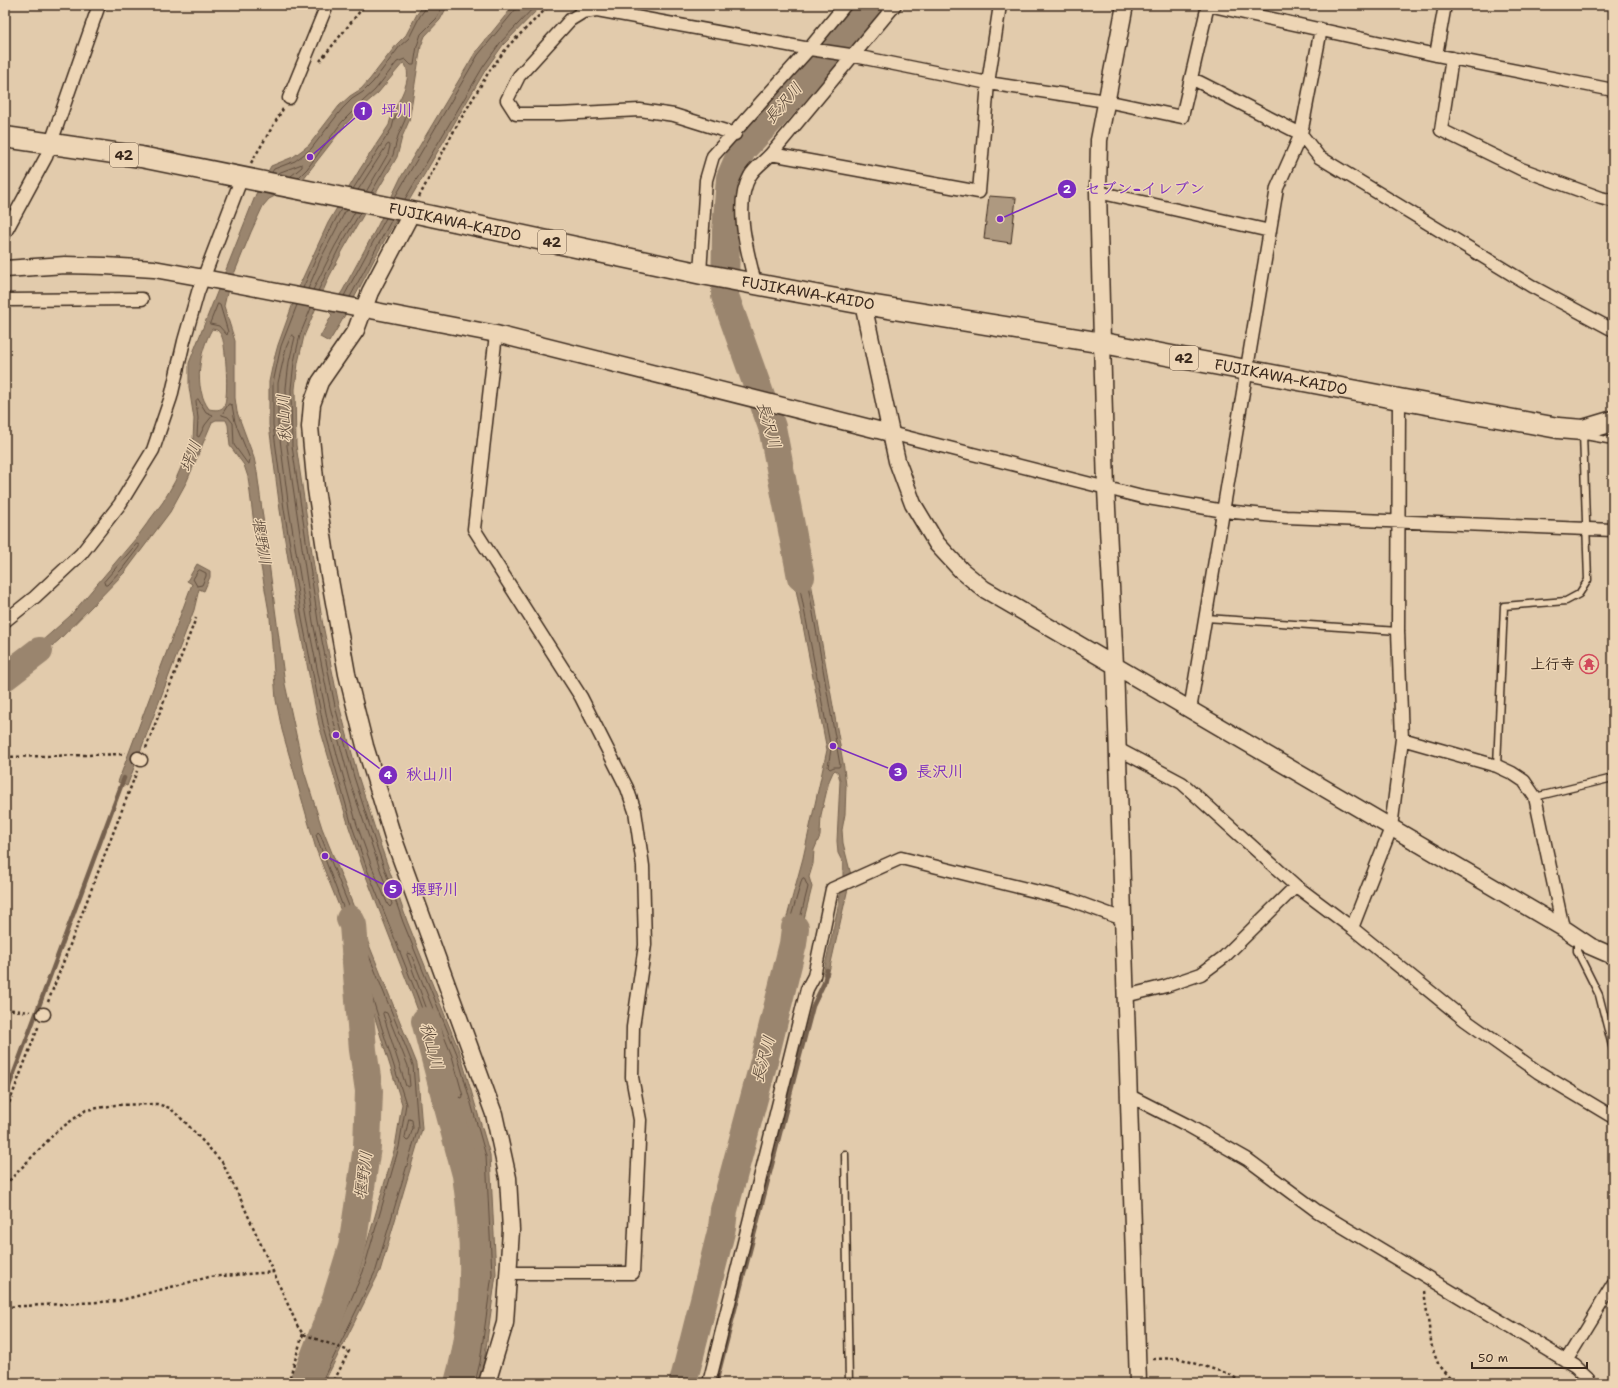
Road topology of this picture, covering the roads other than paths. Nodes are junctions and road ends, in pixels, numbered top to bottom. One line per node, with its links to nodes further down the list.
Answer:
1 (99, 5): 21 (street)
2 (327, 5): 16 (street)
3 (845, 5): 9 (street)
4 (894, 5): 10 (street)
5 (1000, 5): 14 (street)
6 (1125, 5): 17 (street)
7 (1445, 5): 11 (street)
8 (1321, 30): 11 (street); 13 (street); 19 (street)
9 (809, 49): 10 (street); 18 (street); 18 (street)
10 (851, 55): 14 (street); 22 (street)
11 (1436, 55): 12 (street)
12 (1452, 58): 15 (street); 25 (street)
13 (1190, 79): 17 (street); 19 (street)
14 (988, 83): 17 (street); 22 (street)
15 (1613, 90)
16 (289, 98)
17 (1106, 101): 24 (street)
18 (735, 134): 30 (street)
19 (1301, 134): 27 (street); 37 (street)
20 (5, 137): 21 (main road, FUJIKAWA-KAIDO / 42)
21 (51, 144): 23 (main road, FUJIKAWA-KAIDO / 42); 28 (street)
22 (771, 154): 32 (street)
23 (242, 177): 26 (main road, FUJIKAWA-KAIDO / 42); 31 (street)
24 (1098, 192): 27 (street); 39 (street)
25 (1613, 201)
26 (407, 211): 30 (main road, FUJIKAWA-KAIDO / 42); 36 (street)
27 (1270, 231): 40 (street)
28 (5, 233)
29 (5, 269): 31 (street)
30 (701, 274): 32 (main road, FUJIKAWA-KAIDO / 42)
31 (204, 278): 36 (street); 52 (street)
32 (755, 283): 35 (main road, FUJIKAWA-KAIDO / 42)
33 (142, 299): 34 (street)
34 (5, 300)
35 (863, 304): 39 (main road, FUJIKAWA-KAIDO / 42); 44 (street)
36 (358, 308): 38 (street); 73 (street)
37 (1613, 330)
38 (496, 334): 44 (street); 73 (street)
39 (1103, 343): 40 (main road, FUJIKAWA-KAIDO / 42); 46 (street)
40 (1247, 370): 41 (main road, FUJIKAWA-KAIDO / 42); 47 (street)
41 (1399, 399): 43 (main road, FUJIKAWA-KAIDO / 42); 48 (street)
42 (1613, 421): 43 (main road, FUJIKAWA-KAIDO / 42)
43 (1583, 433): 45 (lane); 49 (lane)
44 (890, 434): 46 (street); 54 (street)
45 (1613, 441)
46 (1106, 489): 47 (street); 54 (street)
47 (1224, 511): 48 (street); 51 (street)
48 (1399, 522): 49 (street); 53 (street)
49 (1585, 529): 50 (street); 58 (lane)
50 (1613, 530)
51 (1206, 618): 53 (lane); 55 (street)
52 (5, 622)
53 (1398, 631): 56 (street)
54 (1115, 665): 55 (street); 57 (street)
55 (1190, 710): 61 (street)
56 (1402, 739): 58 (street); 61 (street)
57 (1118, 749): 62 (street); 63 (street)
58 (1497, 766): 60 (street)
59 (1613, 778): 60 (lane)
60 (1535, 797): 65 (street)
61 (1391, 828): 64 (street); 65 (street)
62 (1296, 886): 64 (street); 68 (street)
63 (1123, 919): 68 (street); 77 (street)
64 (1352, 928): 71 (street)
65 (1563, 928): 66 (street)
66 (1577, 937): 67 (street); 69 (lane)
67 (1613, 956)
68 (1125, 996): 70 (street)
69 (1613, 1050)
70 (1128, 1095): 75 (street); 79 (street)
71 (1613, 1117)
72 (845, 1154): 78 (lane)
73 (508, 1274): 76 (street)
74 (1613, 1284): 75 (street)
75 (1566, 1361): 80 (street)
76 (486, 1383)
77 (709, 1383)
78 (849, 1383)
79 (1138, 1383)
80 (1590, 1383)

